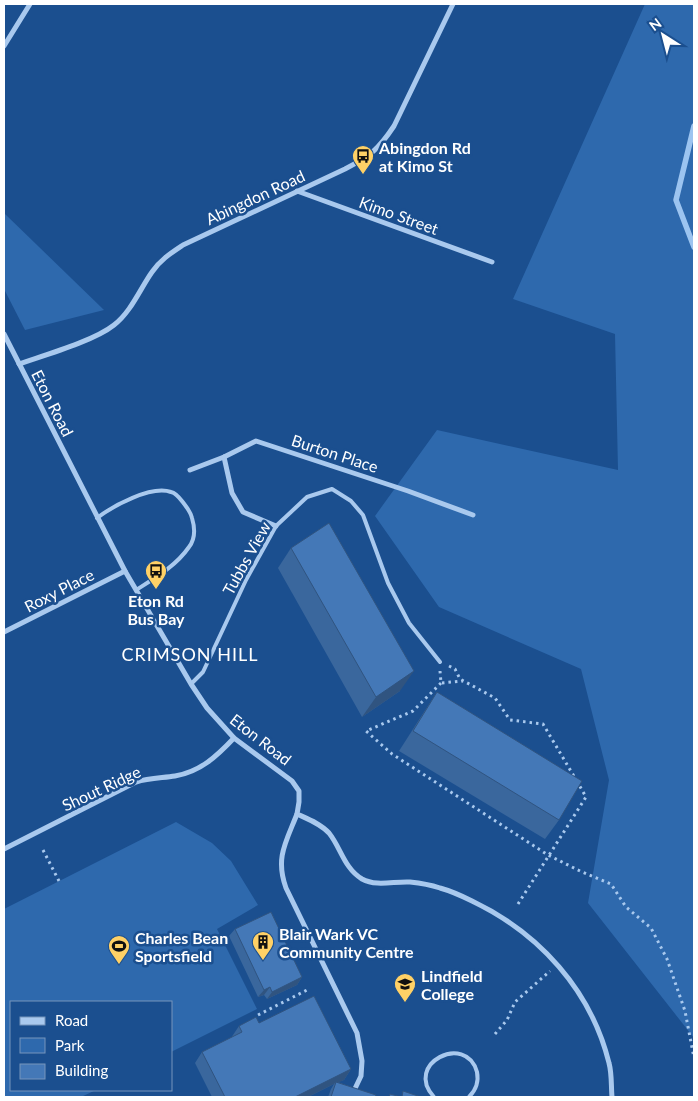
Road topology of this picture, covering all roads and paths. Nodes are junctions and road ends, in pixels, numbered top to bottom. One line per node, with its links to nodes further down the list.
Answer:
1 (30, 4): 3 (street)
2 (453, 4): 4 (street, Abingdon Road)
3 (4, 46)
4 (297, 191): 5 (street, Kimo Street); 7 (street, Abingdon Road)
5 (492, 262)
6 (4, 334): 7 (street, Eton Road)
7 (19, 364): 11 (street, Eton Road)
8 (224, 457): 9 (street, Burton Place); 10 (street, Burton Place); 12 (street)
9 (190, 470)
10 (473, 515)
11 (97, 518): 13 (street, Eton Road); 14 (lane)
12 (276, 526): 16 (lane, Tubbs View); 19 (lane, Tubbs View)
13 (125, 571): 14 (street, Eton Road); 15 (street, Roxy Place)
14 (136, 590): 19 (street, Eton Road)
15 (4, 632)
16 (440, 662): 17 (path); 18 (path)
17 (463, 681): 18 (path); 24 (path)
18 (441, 683): 24 (path)
19 (191, 684): 20 (street, Eton Road)
20 (234, 738): 21 (street, Eton Road); 22 (street, Shout Ridge)
21 (297, 814): 27 (street); 32 (street, Eton Road)
22 (4, 849)
23 (43, 850): 25 (path)
24 (548, 855): 26 (path); 31 (path)
25 (59, 881)
26 (518, 904)
27 (557, 964): 30 (path); 35 (street)
28 (307, 990): 29 (path)
29 (258, 1015)
30 (495, 1034)
31 (694, 1058)
32 (352, 1097)
33 (434, 1097): 34 (lane)
34 (470, 1097)
35 (612, 1097)

